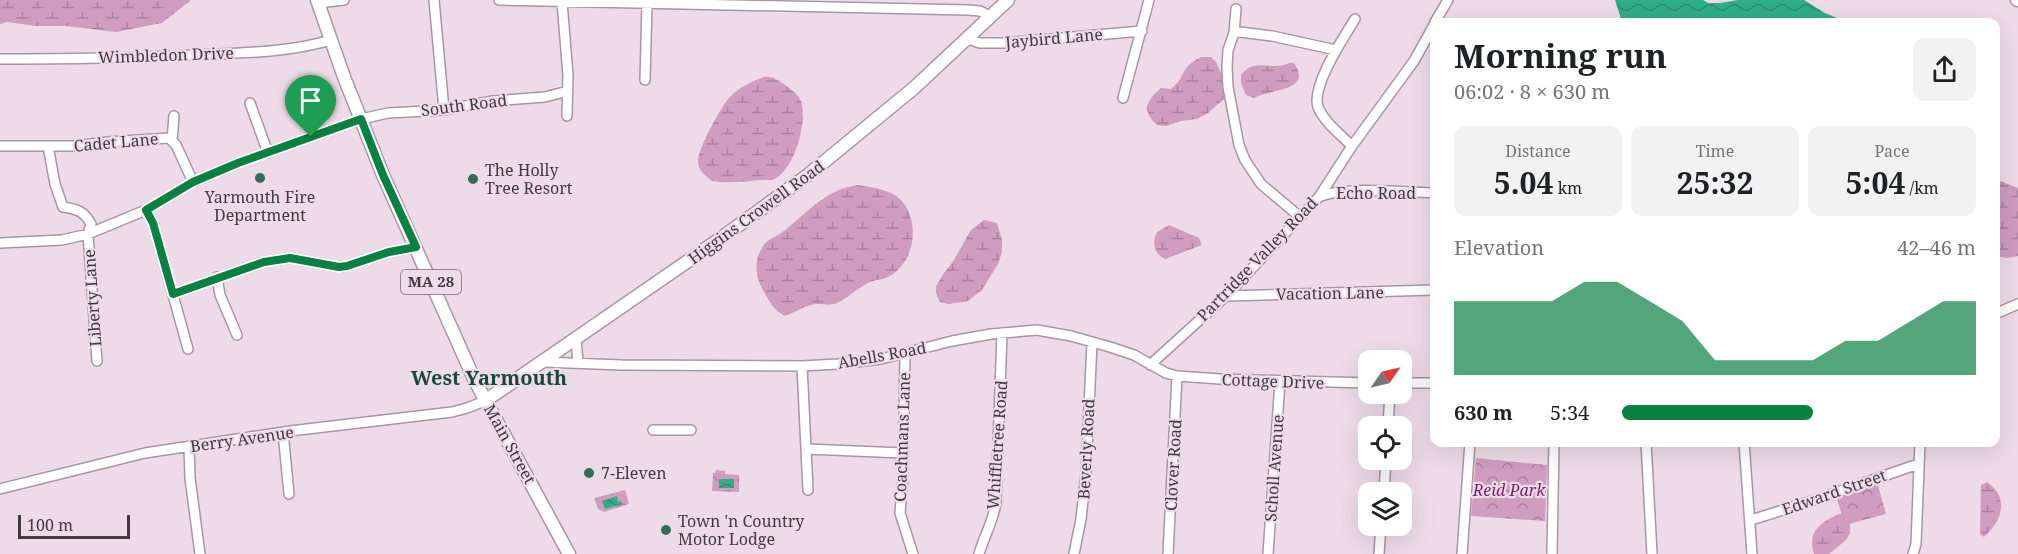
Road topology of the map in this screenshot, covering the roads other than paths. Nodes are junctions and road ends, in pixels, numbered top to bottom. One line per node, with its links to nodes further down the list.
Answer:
1 (344, 0): 7 (street)
2 (434, 0): 25 (street)
3 (499, 0): 8 (street)
4 (1008, 0): 11 (main road, Higgins Crowell Road)
5 (1149, 0): 14 (street)
6 (1448, 0): 12 (street, Partridge Valley Road)
7 (318, 2): 18 (main road, Main Street / MA 28)
8 (562, 2): 9 (street); 22 (street)
9 (647, 4): 11 (street); 21 (street)
10 (1236, 9): 15 (street)
11 (991, 17): 17 (main road, Higgins Crowell Road)
12 (1438, 18)
13 (1355, 19): 19 (street)
14 (1142, 31): 17 (street, Jaybird Lane); 23 (street)
15 (1234, 33): 19 (street); 38 (street)
16 (1430, 38): 32 (street, Partridge Valley Road)
17 (967, 39): 50 (main road, Higgins Crowell Road)
18 (331, 40): 20 (street, Wimbledon Drive); 28 (main road, Main Street / MA 28)
19 (1336, 50): 32 (street)
20 (0, 59)
21 (645, 80)
22 (568, 91): 25 (street, South Road); 27 (street)
23 (1123, 98)
24 (250, 103): 33 (street)
25 (444, 110): 28 (street, South Road)
26 (174, 116): 29 (street)
27 (567, 116)
28 (361, 119): 33 (street, South Road); 41 (main road, Main Street / MA 28)
29 (172, 140): 31 (street, Cadet Lane); 34 (street, Cadet Lane)
30 (0, 146): 31 (street, Cadet Lane)
31 (48, 146): 39 (street)
32 (1352, 146): 36 (street, Partridge Valley Road)
33 (267, 153): 34 (street, South Road)
34 (193, 182): 37 (street, South Road)
35 (1430, 193): 36 (street, Echo Road)
36 (1319, 196): 38 (street, Partridge Valley Road)
37 (146, 210): 39 (street, South Road); 44 (street)
38 (1299, 216): 45 (street, Partridge Valley Road)
39 (88, 234): 40 (street, South Road); 54 (street, Liberty Lane)
40 (0, 243)
41 (416, 247): 42 (street); 64 (main road, Main Street / MA 28)
42 (217, 278): 44 (street); 49 (street)
43 (1430, 290): 45 (street, Vacation Lane)
44 (173, 294): 52 (street)
45 (1226, 296): 57 (street, Partridge Valley Road)
46 (2018, 304): 47 (street)
47 (2000, 312)
48 (1002, 333): 51 (street, Abells Road); 53 (street, Abells Road); 85 (street, Whiffletree Road)
49 (237, 334)
50 (576, 339): 55 (main road, Higgins Crowell Road); 56 (street)
51 (1092, 342): 57 (street, Abells Road); 86 (street, Beverly Road)
52 (188, 349)
53 (905, 354): 58 (street, Abells Road); 75 (street, Coachmans Lane)
54 (97, 361)
55 (543, 362): 56 (street, Abells Road); 64 (main road, Higgins Crowell Road)
56 (578, 363): 58 (street, Abells Road)
57 (1150, 365): 59 (street, Abells Road)
58 (802, 366): 74 (street)
59 (1177, 376): 60 (street, Cottage Drive); 87 (street, Clover Road)
60 (1280, 382): 61 (street, Cottage Drive); 88 (street, Scholl Avenue)
61 (1358, 383)
62 (1430, 383): 63 (street)
63 (1412, 384)
64 (485, 401): 67 (street, Berry Avenue); 83 (main road, Main Street / MA 28)
65 (652, 430): 66 (street)
66 (691, 430)
67 (283, 432): 68 (street, Berry Avenue); 79 (street)
68 (189, 446): 77 (street, Berry Avenue); 82 (street)
69 (1470, 447): 90 (street)
70 (1554, 447): 91 (street)
71 (1646, 447): 92 (street)
72 (1744, 447): 80 (street)
73 (1920, 447): 76 (street)
74 (806, 449): 75 (street); 78 (street)
75 (903, 453): 84 (street, Coachmans Lane)
76 (1918, 464): 80 (street, Edward Street); 94 (street)
77 (0, 489)
78 (808, 490)
79 (289, 494)
80 (1750, 520): 93 (street)
81 (1380, 536): 89 (street)
82 (200, 554)
83 (569, 554)
84 (913, 554)
85 (980, 554)
86 (1074, 554)
87 (1168, 554)
88 (1268, 554)
89 (1379, 554)
90 (1462, 554)
91 (1552, 554)
92 (1652, 554)
93 (1752, 554)
94 (1913, 554)

